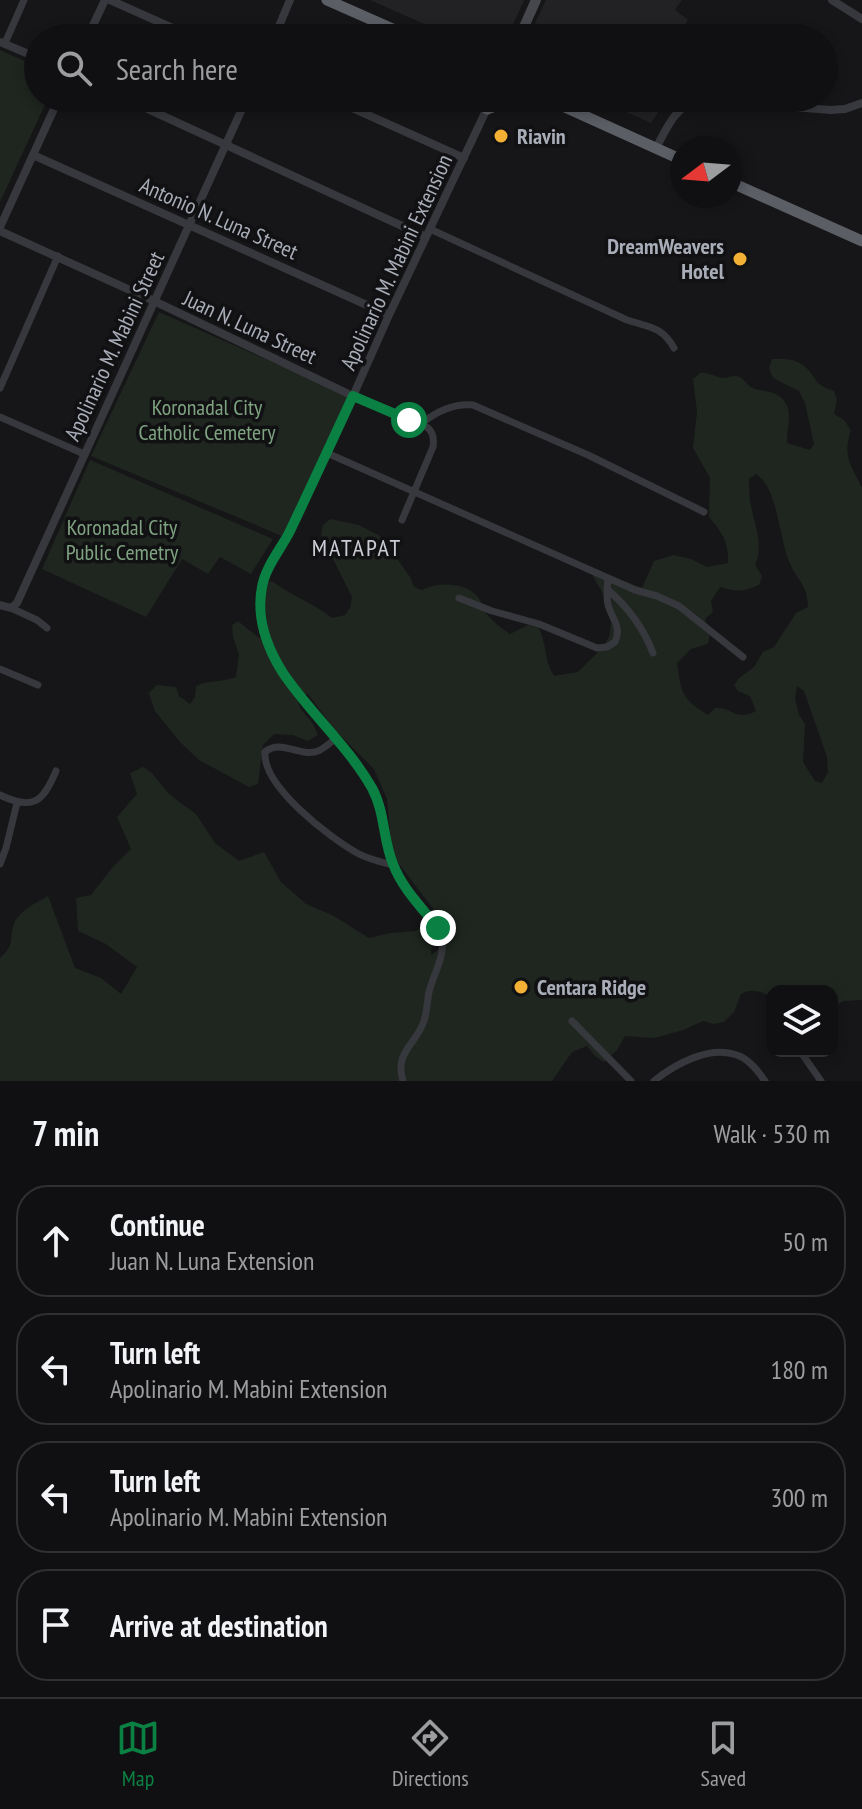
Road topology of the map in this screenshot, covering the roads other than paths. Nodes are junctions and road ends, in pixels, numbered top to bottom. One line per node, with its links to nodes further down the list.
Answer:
1 (24, 0): 15 (street)
2 (108, 0): 10 (street); 11 (street)
3 (290, 0): 12 (street)
4 (327, 0): 13 (highway)
5 (536, 0): 14 (main road)
6 (832, 0): 8 (street)
7 (854, 0): 8 (street)
8 (848, 10): 9 (street)
9 (862, 19)
10 (95, 24)
11 (163, 24)
12 (280, 24)
13 (381, 24)
14 (525, 24)
15 (2, 42): 16 (street)
16 (24, 52)
17 (862, 103): 18 (street)
18 (838, 110)
19 (53, 112): 29 (street)
20 (155, 112): 26 (street)
21 (240, 112): 26 (street, Apolinario M. Mabini Street)
22 (361, 112): 30 (street)
23 (483, 112): 30 (street, Apolinario M. Mabini Extension)
24 (576, 112): 27 (highway)
25 (677, 112): 27 (street)
26 (225, 144): 32 (street, Apolinario M. Mabini Street); 34 (street)
27 (656, 148): 28 (highway)
28 (670, 154)
29 (33, 155): 32 (street, Antonio N. Luna Street); 33 (street)
30 (464, 158): 34 (street, Apolinario M. Mabini Extension)
31 (742, 187): 35 (highway)
32 (190, 224): 37 (street, Apolinario M. Mabini Street); 38 (street, Antonio N. Luna Street)
33 (0, 229): 36 (street, Juan N. Luna Street)
34 (428, 233): 38 (street, Apolinario M. Mabini Extension); 39 (street)
35 (862, 241)
36 (58, 256): 37 (street, Juan N. Luna Street); 40 (street)
37 (154, 301): 41 (street, Juan N. Luna Street); 45 (street, Apolinario M. Mabini Street)
38 (389, 315): 41 (street, Apolinario M. Mabini Extension)
39 (674, 348)
40 (0, 388)
41 (353, 396): 43 (street); 44 (street, Apolinario M. Mabini Extension)
42 (0, 417): 45 (street)
43 (422, 423): 46 (street); 47 (street)
44 (327, 453): 46 (street); 59 (street, Apolinario M. Mabini Extension)
45 (84, 454): 53 (street, Apolinario M. Mabini Street)
46 (413, 491): 48 (street); 49 (street)
47 (704, 512)
48 (402, 520)
49 (608, 578): 50 (street); 56 (street)
50 (607, 589): 51 (street); 55 (street)
51 (459, 598)
52 (0, 605): 53 (street)
53 (11, 608): 54 (street)
54 (47, 628)
55 (653, 653)
56 (743, 657)
57 (0, 669): 58 (street)
58 (38, 685)
59 (335, 739): 64 (street, Apolinario M. Mabini Extension); 64 (street)
60 (56, 771): 62 (street)
61 (0, 795): 62 (street)
62 (17, 803): 63 (street)
63 (0, 864)
64 (393, 865): 67 (street, Apolinario M. Mabini Extension)
65 (572, 1021): 68 (street)
66 (804, 1057): 71 (street)
67 (403, 1081)
68 (631, 1081)
69 (654, 1081): 70 (street)
70 (765, 1081)
71 (821, 1081)

